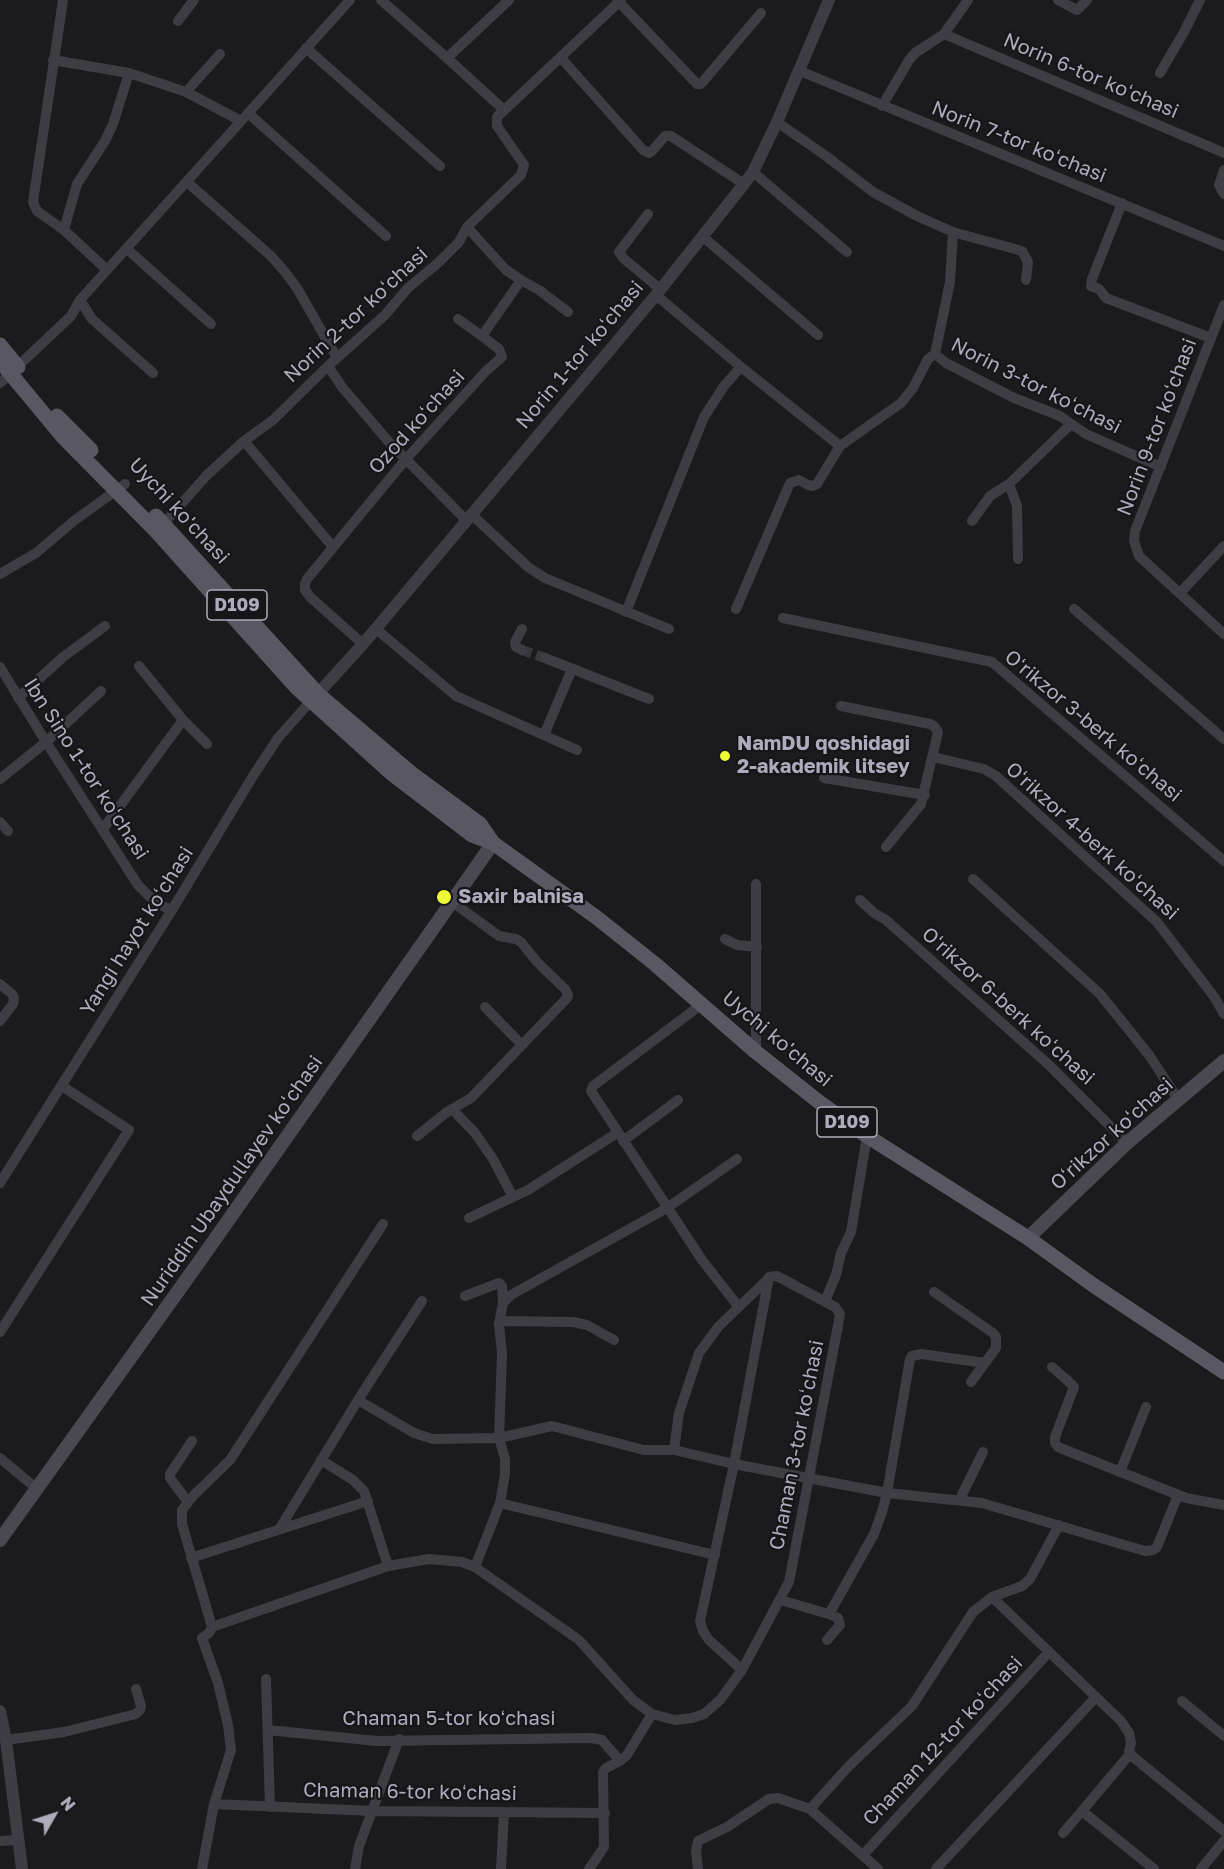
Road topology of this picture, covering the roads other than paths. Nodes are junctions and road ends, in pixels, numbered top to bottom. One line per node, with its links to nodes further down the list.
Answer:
1 (63, 0): 19 (street)
2 (194, 0): 13 (street)
3 (350, 0): 15 (street)
4 (381, 0): 17 (street)
5 (509, 0): 17 (street)
6 (829, 0): 20 (street, Norin 1-tor koʻchasi)
7 (968, 0): 14 (street)
8 (1058, 0): 9 (street)
9 (1087, 0)
10 (1200, 0): 22 (street)
11 (619, 1): 12 (street); 18 (street)
12 (761, 14)
13 (178, 21)
14 (944, 34): 24 (street); 28 (street, Norin 6-tor koʻchasi)
15 (306, 48): 26 (street); 29 (street)
16 (220, 54): 23 (street)
17 (447, 58): 25 (street)
18 (561, 58): 25 (street); 33 (street)
19 (53, 60): 21 (street); 38 (street)
20 (800, 71): 24 (street, Norin 7-tor koʻchasi); 27 (street, Norin 1-tor koʻchasi)
21 (129, 73): 23 (street); 38 (street)
22 (1160, 73)
23 (186, 92): 26 (street)
24 (882, 106): 35 (street, Norin 7-tor koʻchasi)
25 (504, 110): 37 (street, Norin 2-tor koʻchasi)
26 (244, 117): 32 (street); 40 (street)
27 (777, 122): 31 (street, Norin 1-tor koʻchasi); 39 (street)
28 (1224, 153)
29 (440, 166)
30 (1224, 170): 34 (street)
31 (753, 172): 33 (street, Norin 1-tor koʻchasi); 44 (street)
32 (187, 182): 43 (street); 59 (street)
33 (744, 184): 41 (street, Norin 1-tor koʻchasi)
34 (1224, 194)
35 (1122, 203): 42 (street, Norin 7-tor koʻchasi); 56 (street)
36 (648, 214): 48 (street)
37 (467, 227): 46 (street); 59 (street, Norin 2-tor koʻchasi)
38 (64, 230): 45 (street)
39 (953, 232): 47 (street); 58 (street, Norin 3-tor koʻchasi)
40 (386, 236)
41 (702, 236): 48 (street, Norin 1-tor koʻchasi); 54 (street)
42 (1224, 246)
43 (127, 249): 45 (street); 53 (street)
44 (847, 252)
45 (107, 270): 49 (street)
46 (521, 280): 51 (street); 55 (street)
47 (1026, 280)
48 (658, 292): 62 (street); 72 (street, Norin 1-tor koʻchasi)
49 (80, 300): 63 (street); 64 (street)
50 (1224, 305): 56 (street, Norin 9-tor koʻchasi)
51 (568, 312)
52 (458, 319): 55 (street)
53 (211, 324)
54 (818, 334)
55 (482, 336): 68 (street, Ozod koʻchasi)
56 (1211, 338): 69 (street, Norin 9-tor koʻchasi)
57 (0, 345): 64 (main road, Uychi ko'chasi / D109)
58 (935, 354): 65 (street, Norin 3-tor koʻchasi); 67 (street)
59 (337, 358): 61 (street, Norin 2-tor koʻchasi)
60 (0, 361): 64 (main road, Uychi ko'chasi / D109)
61 (328, 366): 66 (street, Norin 2-tor koʻchasi); 68 (street)
62 (741, 367): 67 (street); 82 (street)
63 (153, 373)
64 (10, 375): 71 (main road, Uychi ko'chasi / D109)
65 (1070, 425): 69 (street, Norin 3-tor koʻchasi); 70 (street)
66 (244, 441): 74 (street, Norin 2-tor koʻchasi); 76 (street)
67 (840, 446): 80 (street)
68 (406, 459): 72 (street); 76 (street, Ozod koʻchasi)
69 (1161, 467): 79 (street, Norin 9-tor koʻchasi)
70 (1009, 484): 73 (street); 77 (street)
71 (121, 487): 74 (main road, Uychi ko'chasi / D109); 78 (street)
72 (469, 517): 82 (street); 85 (street, Norin 1-tor koʻchasi)
73 (972, 521)
74 (160, 528): 97 (main road, Uychi ko'chasi / D109)
75 (1224, 546): 79 (street)
76 (333, 547): 89 (street, Ozod koʻchasi)
77 (1018, 559)
78 (0, 574)
79 (1180, 593): 88 (street, Norin 9-tor koʻchasi)
80 (736, 609)
81 (1074, 609): 102 (street)
82 (626, 612): 87 (street)
83 (783, 618): 115 (street, Oʻrikzor 3-berk koʻchasi)
84 (105, 626): 96 (street)
85 (376, 629): 89 (street, Norin 1-tor koʻchasi); 101 (street)
86 (522, 629): 90 (street)
87 (669, 629)
88 (1224, 634)
89 (363, 644): 97 (street, Norin 1-tor koʻchasi)
90 (522, 650)
91 (545, 658): 94 (street)
92 (139, 666): 100 (street)
93 (0, 667): 96 (street, Ibn Sino 1-tor koʻchasi)
94 (572, 669): 98 (street); 101 (street)
95 (101, 691): 103 (street)
96 (18, 698): 103 (street, Ibn Sino 1-tor koʻchasi)
97 (314, 698): 113 (main road, Uychi ko'chasi / D109); 120 (street, Yangi hayot koʻchasi)
98 (649, 699)
99 (841, 706): 106 (street)
100 (183, 720): 104 (street); 111 (street)
101 (544, 735): 105 (street)
102 (1224, 739)
103 (45, 742): 108 (street); 111 (street, Ibn Sino 1-tor koʻchasi)
104 (207, 744)
105 (577, 750)
106 (933, 757): 109 (street); 126 (street, Oʻrikzor 4-berk koʻchasi)
107 (824, 778): 109 (street)
108 (0, 779)
109 (925, 795): 114 (street)
110 (0, 822): 112 (street)
111 (103, 829): 120 (street, Ibn Sino 1-tor koʻchasi)
112 (8, 831)
113 (493, 843): 119 (main road, Nuriddin Ubaydullayev koʻchasi); 124 (main road, Uychi ko'chasi / D109)
114 (886, 846)
115 (1224, 861)
116 (973, 879): 132 (street)
117 (756, 884): 122 (street)
118 (860, 900): 138 (street, Oʻrikzor 6-berk koʻchasi)
119 (452, 901): 128 (street); 171 (main road, Nuriddin Ubaydullayev koʻchasi)
120 (172, 910): 131 (street, Yangi hayot koʻchasi)
121 (725, 939): 122 (street)
122 (757, 947): 129 (street)
123 (0, 984): 127 (street)
124 (702, 1004): 129 (main road, Uychi ko'chasi / D109); 137 (street)
125 (485, 1007): 128 (street)
126 (1224, 1014)
127 (0, 1022)
128 (522, 1045): 134 (street)
129 (756, 1052): 136 (main road, Uychi ko'chasi / D109)
130 (1224, 1061): 132 (main road, Oʻrikzor koʻchasi)
131 (62, 1086): 140 (street, Yangi hayot koʻchasi); 154 (street)
132 (1178, 1099): 138 (main road, Oʻrikzor koʻchasi)
133 (678, 1100): 137 (street)
134 (453, 1109): 135 (street); 141 (street)
135 (417, 1136)
136 (867, 1136): 145 (main road, Uychi ko'chasi / D109); 150 (street)
137 (620, 1137): 141 (street); 142 (street)
138 (1128, 1143): 145 (main road, Oʻrikzor koʻchasi)
139 (736, 1159): 142 (street)
140 (0, 1183)
141 (513, 1197): 143 (street)
142 (667, 1208): 151 (street); 152 (street)
143 (470, 1218)
144 (383, 1224): 176 (street)
145 (1028, 1238): 158 (main road, Uychi ko'chasi / D109)
146 (769, 1277): 150 (street); 152 (street); 168 (street)
147 (934, 1292): 156 (street)
148 (465, 1296): 151 (street)
149 (422, 1301): 160 (street)
150 (825, 1301): 170 (street, Chaman 3-tor koʻchasi)
151 (503, 1304): 153 (street)
152 (738, 1306): 164 (street)
153 (500, 1321): 155 (street); 162 (street)
154 (0, 1332)
155 (614, 1340)
156 (985, 1363): 159 (street); 172 (street)
157 (1052, 1367): 169 (street)
158 (1224, 1372)
159 (971, 1382)
160 (358, 1400): 162 (street); 167 (street)
161 (1146, 1407): 169 (street)
162 (499, 1438): 164 (street); 177 (street)
163 (192, 1441): 176 (street)
164 (675, 1450): 168 (street)
165 (983, 1452): 174 (street)
166 (0, 1458): 171 (street)
167 (321, 1460): 175 (street); 180 (street)
168 (734, 1464): 170 (street); 182 (street)
169 (1120, 1472): 173 (street)
170 (809, 1479): 172 (street); 187 (street, Chaman 3-tor koʻchasi)
171 (37, 1489): 181 (main road, Nuriddin Ubaydullayev koʻchasi)
172 (886, 1493): 174 (street); 188 (street)
173 (1178, 1496): 178 (street); 179 (street)
174 (960, 1499): 179 (street)
175 (368, 1501): 180 (street); 184 (street)
176 (188, 1502): 183 (street)
177 (500, 1503): 182 (street); 185 (street)
178 (1224, 1505)
179 (1059, 1525): 186 (street)
180 (280, 1528): 183 (street)
181 (0, 1540)
182 (714, 1555): 192 (street)
183 (191, 1558): 189 (street)
184 (388, 1566): 185 (street); 189 (street)
185 (476, 1567): 198 (street)
186 (992, 1598): 191 (street); 207 (street)
187 (780, 1600): 188 (street); 192 (street, Chaman 3-tor koʻchasi)
188 (829, 1614): 190 (street)
189 (212, 1627): 205 (street)
190 (827, 1640)
191 (1049, 1652): 195 (street); 217 (street, Chaman 12-tor koʻchasi)
192 (742, 1670): 198 (street, Chaman 3-tor koʻchasi)
193 (266, 1679): 199 (street)
194 (136, 1689): 202 (street)
195 (1096, 1697): 203 (street); 225 (street)
196 (1182, 1701): 200 (street)
197 (0, 1711): 202 (street)
198 (652, 1714): 204 (street)
199 (268, 1730): 201 (street, Chaman 5-tor koʻchasi); 206 (street)
200 (1224, 1736)
201 (399, 1739): 204 (street, Chaman 5-tor koʻchasi); 208 (street)
202 (6, 1740): 214 (street)
203 (1130, 1754): 209 (street); 212 (street)
204 (620, 1761): 211 (street)
205 (214, 1804): 206 (street, Chaman 6-tor koʻchasi); 219 (street)
206 (270, 1807): 208 (street, Chaman 6-tor koʻchasi)
207 (810, 1809): 217 (street); 223 (street)
208 (372, 1811): 210 (street, Chaman 6-tor koʻchasi); 220 (street)
209 (1082, 1811): 213 (street); 226 (street)
210 (504, 1812): 211 (street, Chaman 6-tor koʻchasi); 221 (street)
211 (605, 1813): 222 (street)
212 (1224, 1831)
213 (1063, 1833)
214 (18, 1840): 215 (street); 218 (street)
215 (0, 1841)
216 (1224, 1841): 227 (street)
217 (863, 1855): 224 (street)
218 (22, 1869)
219 (202, 1869)
220 (355, 1869)
221 (501, 1869)
222 (589, 1869)
223 (698, 1869)
224 (878, 1869)
225 (936, 1869)
226 (1154, 1869)
227 (1201, 1869)

